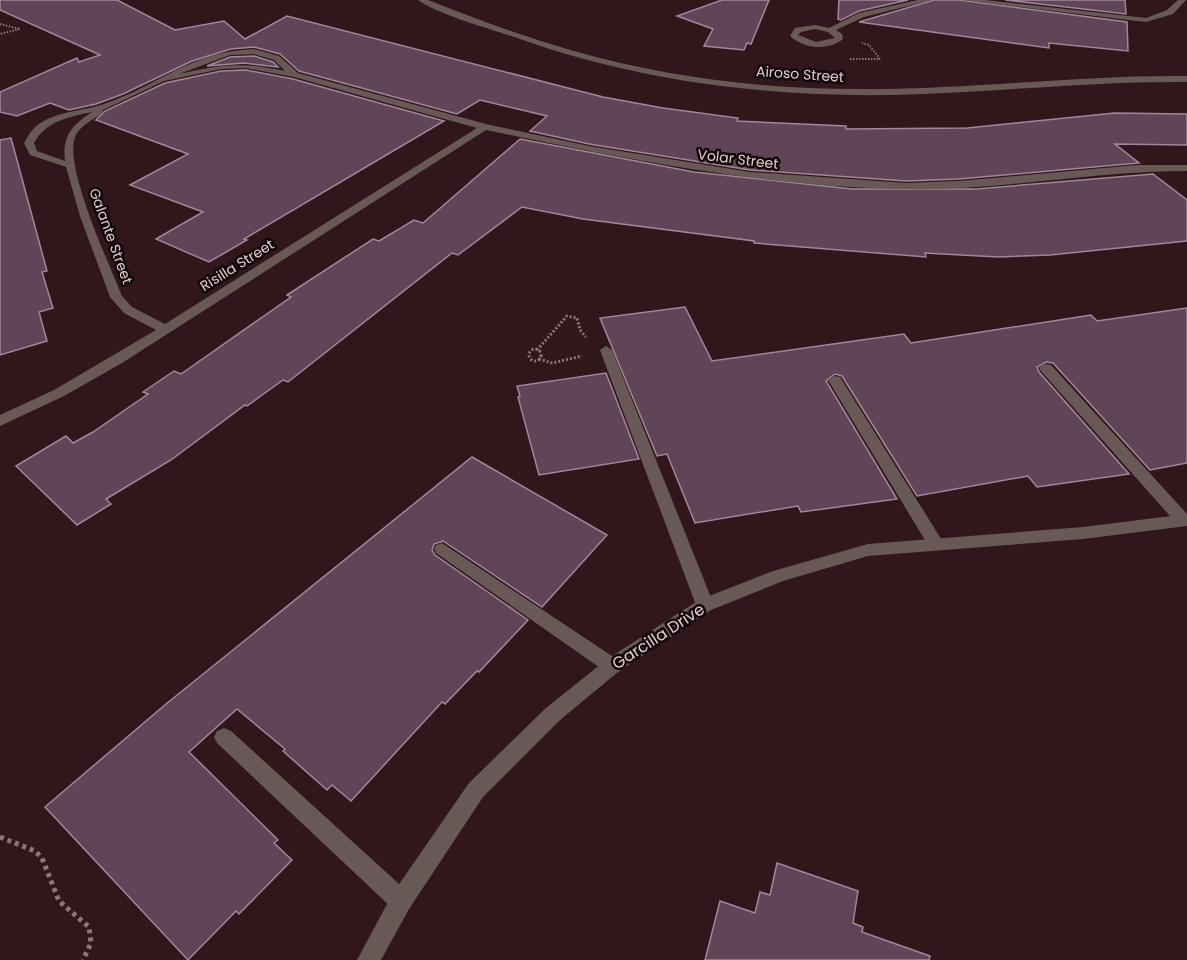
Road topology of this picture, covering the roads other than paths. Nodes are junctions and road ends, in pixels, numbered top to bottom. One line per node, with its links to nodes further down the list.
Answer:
1 (422, 0): 10 (street, Airoso Street)
2 (928, 0): 5 (street)
3 (965, 0): 4 (street)
4 (1182, 0)
5 (830, 30): 5 (street)
6 (242, 52): 8 (street, Volar Street); 9 (street, Galante Street)
7 (237, 66): 8 (street, Volar Street); 9 (street, Galante Street)
8 (295, 75): 12 (street, Volar Street)
9 (166, 79): 11 (street, Galante Street)
10 (1187, 79)
11 (107, 106): 13 (street, Galante Street); 13 (street, Galante Street)
12 (485, 127): 14 (street, Volar Street); 15 (street, Risilla Street)
13 (69, 165): 15 (street, Galante Street)
14 (1187, 168)
15 (164, 329): 19 (street, Risilla Street)
16 (606, 350): 23 (street)
17 (1046, 368): 20 (street)
18 (835, 380): 21 (street)
19 (0, 421)
20 (1185, 520): 21 (street, Garcilla Drive)
21 (937, 546): 23 (street, Garcilla Drive)
22 (442, 549): 24 (street)
23 (705, 605): 24 (street, Garcilla Drive)
24 (612, 666): 26 (street, Garcilla Drive)
25 (224, 737): 26 (street)
26 (401, 901): 27 (street, Garcilla Drive)
27 (368, 960)

